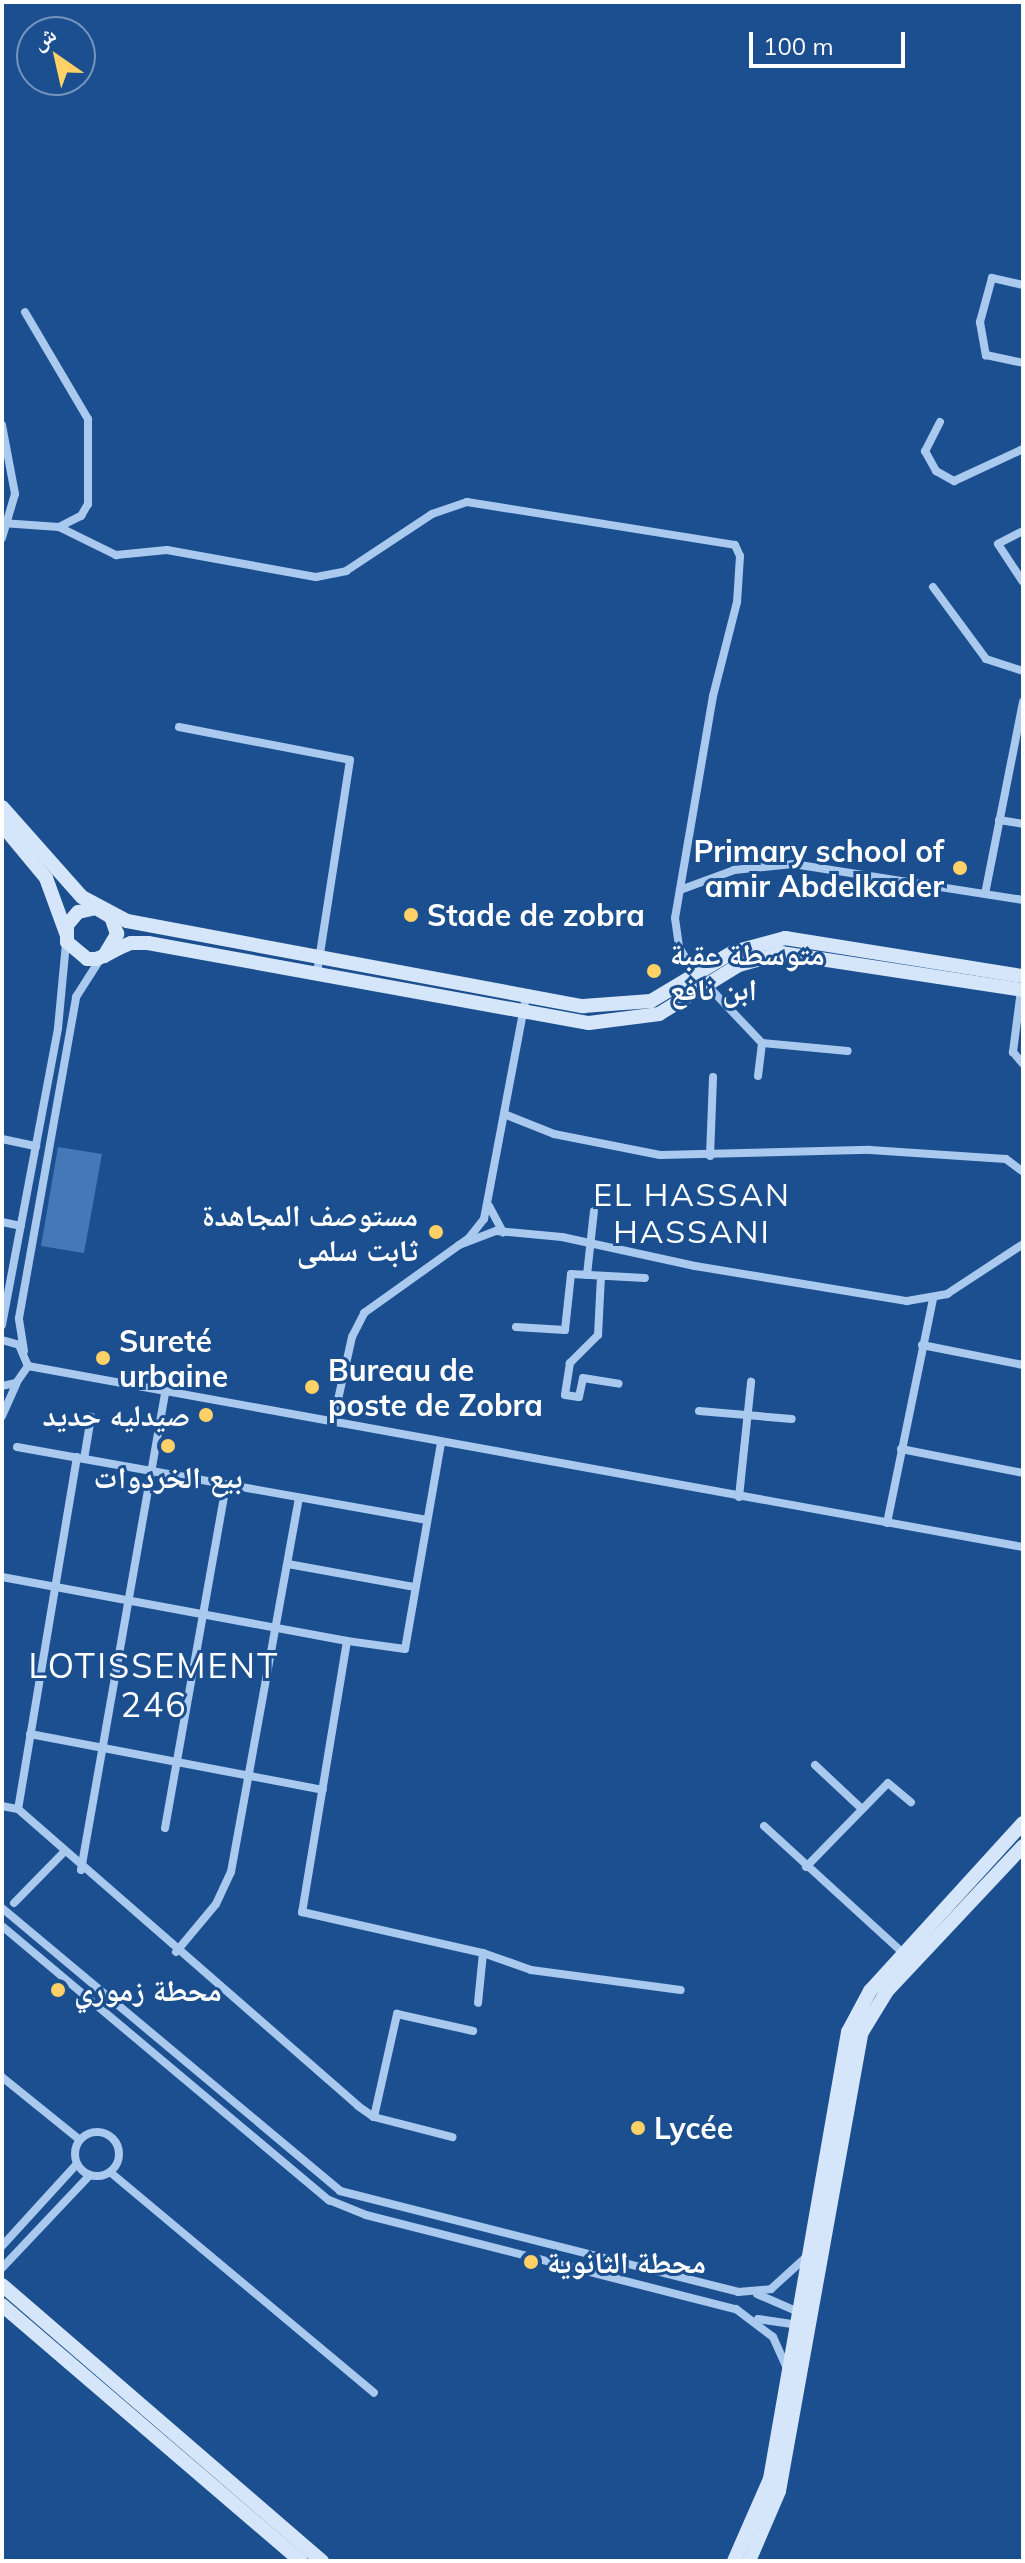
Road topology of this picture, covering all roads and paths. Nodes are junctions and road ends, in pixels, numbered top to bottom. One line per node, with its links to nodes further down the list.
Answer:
1 (1023, 285): 3 (street)
2 (25, 312): 9 (street)
3 (1023, 363)
4 (940, 422): 7 (street)
5 (2, 425): 6 (street)
6 (5, 440): 8 (street)
7 (1023, 449)
8 (5, 523): 9 (street); 11 (street)
9 (59, 527): 22 (street)
10 (1023, 531): 12 (street)
11 (2, 538)
12 (1023, 582)
13 (933, 587): 14 (street)
14 (1023, 671)
15 (1023, 702): 17 (street)
16 (179, 727): 28 (street)
17 (1019, 747): 19 (street)
18 (2, 807): 25 (street)
19 (999, 820): 20 (street); 23 (street)
20 (1023, 824)
21 (2, 825): 26 (street)
22 (680, 890): 23 (street); 29 (street)
23 (985, 894): 24 (street)
24 (1023, 900)
25 (104, 911): 26 (street); 27 (street); 28 (street)
26 (66, 934): 27 (street); 41 (street)
27 (104, 956): 28 (street); 60 (street)
28 (317, 967): 32 (street); 33 (street)
29 (696, 974): 30 (street); 31 (street); 32 (street)
30 (1022, 985): 31 (street); 36 (street)
31 (707, 986): 33 (street); 34 (street)
32 (526, 997): 33 (street)
33 (522, 1012): 39 (street)
34 (762, 1043): 35 (street); 37 (street)
35 (848, 1051)
36 (1023, 1064)
37 (758, 1076)
38 (713, 1077): 42 (street)
39 (504, 1114): 42 (street); 44 (street)
40 (2, 1139): 41 (street)
41 (36, 1146): 47 (street)
42 (710, 1156): 43 (street)
43 (1023, 1172)
44 (488, 1206): 48 (street); 51 (street)
45 (594, 1211): 49 (street)
46 (2, 1222): 47 (street)
47 (21, 1226): 56 (street)
48 (503, 1232): 49 (street); 51 (street)
49 (590, 1241): 52 (street); 55 (street)
50 (1023, 1244): 55 (street)
51 (459, 1245): 73 (street)
52 (587, 1275): 53 (street); 57 (street)
53 (601, 1276): 54 (street); 65 (street)
54 (645, 1278)
55 (933, 1298): 59 (street)
56 (2, 1325)
57 (516, 1327)
58 (2, 1340): 60 (street)
59 (922, 1345): 61 (street); 76 (street)
60 (24, 1351): 62 (street)
61 (1023, 1365)
62 (28, 1366): 64 (street); 67 (street)
63 (751, 1382): 69 (street)
64 (16, 1383): 66 (street); 70 (street)
65 (619, 1384)
66 (2, 1386)
67 (165, 1392): 73 (street); 78 (street)
68 (699, 1411): 69 (street)
69 (747, 1415): 72 (street); 81 (street)
70 (2, 1416)
71 (91, 1417): 77 (street)
72 (792, 1419)
73 (333, 1422): 74 (street)
74 (441, 1443): 81 (street); 83 (street)
75 (17, 1447): 77 (street)
76 (901, 1449): 79 (street); 84 (street)
77 (80, 1458): 78 (street); 88 (street)
78 (150, 1471): 80 (street); 90 (street)
79 (1023, 1473)
80 (226, 1484): 82 (street); 91 (street)
81 (739, 1497): 84 (street)
82 (299, 1498): 83 (street); 86 (street)
83 (426, 1520): 89 (street)
84 (887, 1523): 85 (street)
85 (1023, 1547)
86 (288, 1564): 89 (street); 92 (street)
87 (2, 1577): 88 (street)
88 (55, 1587): 90 (street); 94 (street)
89 (415, 1587): 93 (street)
90 (128, 1600): 91 (street); 95 (street)
91 (204, 1614): 92 (street); 96 (street)
92 (276, 1628): 93 (street); 98 (street)
93 (347, 1641): 99 (street)
94 (30, 1734): 95 (street); 103 (street)
95 (103, 1748): 96 (street); 110 (street)
96 (177, 1762): 98 (street); 106 (street)
97 (815, 1765): 102 (street)
98 (249, 1776): 99 (street); 114 (street)
99 (323, 1790): 115 (street)
100 (911, 1802): 102 (street)
101 (2, 1806): 103 (street)
102 (861, 1808): 109 (street)
103 (18, 1809): 108 (street)
104 (1023, 1823): 116 (street)
105 (764, 1826): 109 (street)
106 (165, 1828)
107 (1023, 1846): 135 (street)
108 (62, 1854): 110 (street); 111 (street)
109 (806, 1867): 116 (street)
110 (81, 1870): 114 (street)
111 (14, 1903)
112 (2, 1908): 131 (street)
113 (2, 1926): 134 (street)
114 (176, 1952): 121 (street)
115 (483, 1953): 117 (street); 118 (street)
116 (904, 1954): 128 (street)
117 (681, 1990)
118 (478, 2003)
119 (473, 2031): 121 (street)
120 (2, 2077): 123 (street)
121 (374, 2117): 122 (street)
122 (452, 2137)
123 (80, 2140): 124 (street); 125 (street)
124 (77, 2164): 126 (street); 127 (street)
125 (110, 2172): 126 (street); 138 (street)
126 (90, 2175): 129 (street)
127 (2, 2246)
128 (804, 2259): 131 (street); 133 (street)
129 (2, 2268)
130 (2, 2285): 140 (street)
131 (757, 2294): 133 (street)
132 (2, 2305): 139 (street)
133 (796, 2308): 135 (street); 136 (street)
134 (750, 2316): 136 (street); 137 (street)
135 (811, 2323): 136 (street); 142 (street)
136 (793, 2326): 137 (street)
137 (787, 2369): 141 (street)
138 (374, 2393)
139 (301, 2561)
140 (322, 2561)
141 (734, 2561)
142 (749, 2561)

